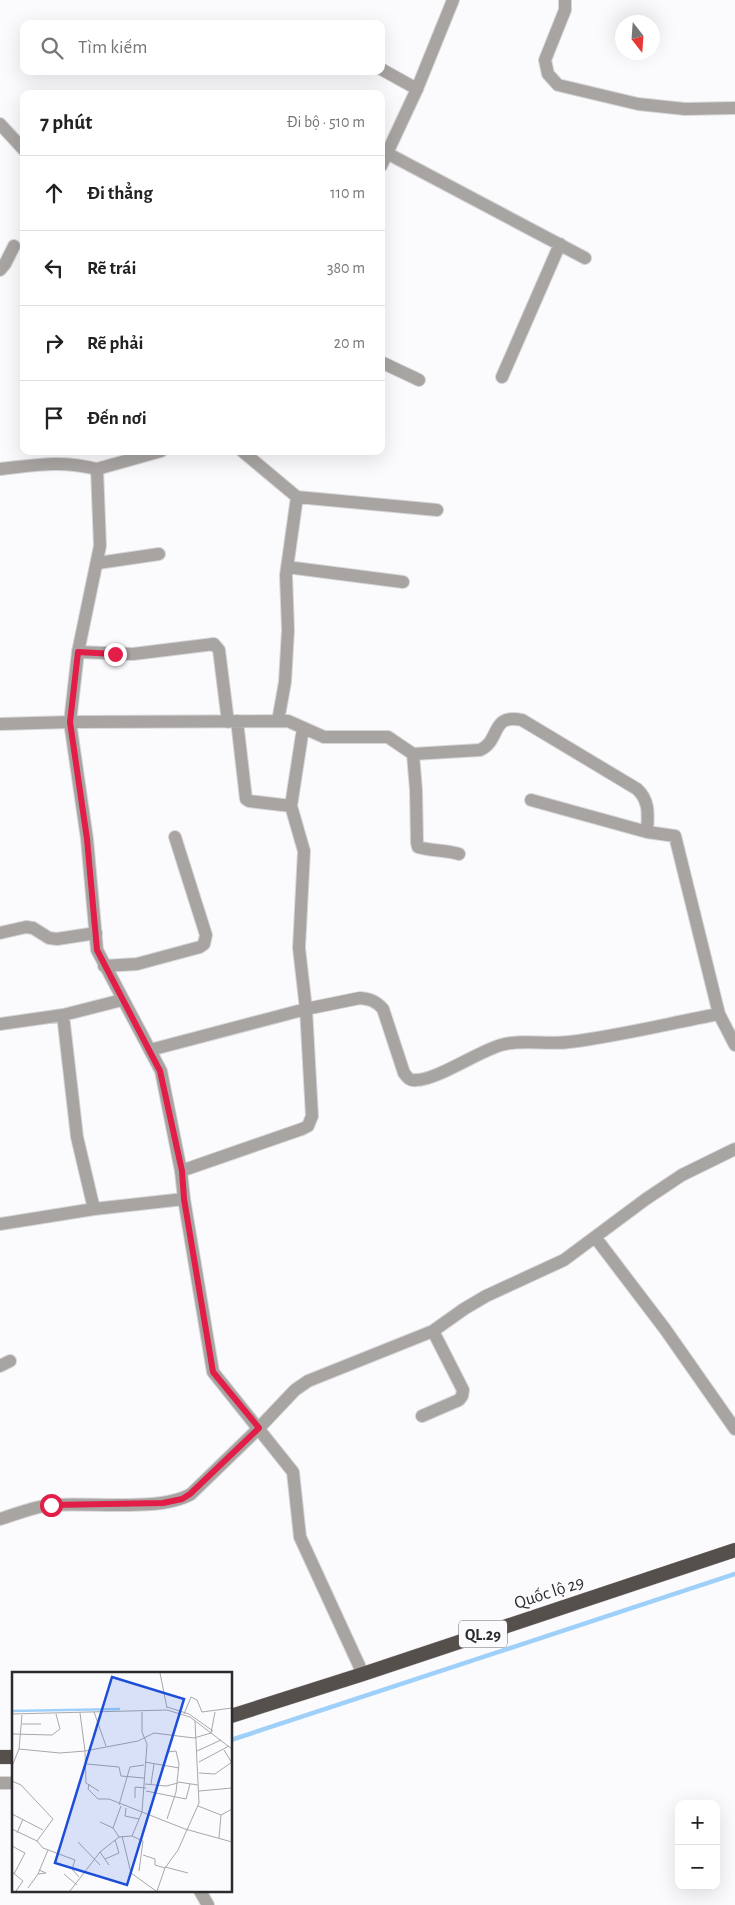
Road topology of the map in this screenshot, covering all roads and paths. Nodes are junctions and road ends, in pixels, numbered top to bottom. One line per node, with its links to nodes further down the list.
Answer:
1 (453, 0): 4 (street)
2 (565, 0): 5 (street)
3 (385, 71): 4 (street)
4 (417, 89): 8 (street)
5 (735, 108)
6 (0, 124): 7 (street)
7 (20, 146)
8 (385, 152): 9 (street)
9 (560, 244): 11 (street); 14 (street)
10 (14, 246): 12 (street)
11 (585, 258)
12 (0, 270)
13 (385, 364): 15 (street)
14 (502, 377)
15 (419, 380)
16 (147, 455): 18 (street)
17 (247, 455): 20 (street)
18 (97, 469): 19 (street); 23 (street)
19 (0, 470)
20 (297, 497): 21 (street); 24 (street)
21 (437, 510)
22 (160, 554): 23 (street)
23 (98, 563): 26 (street)
24 (287, 567): 25 (street); 27 (street)
25 (403, 582)
26 (78, 652): 28 (street); 29 (street)
27 (278, 721): 29 (street); 31 (street)
28 (70, 722): 29 (street); 30 (street); 39 (street)
29 (232, 722): 34 (street)
30 (0, 724)
31 (303, 728): 32 (street); 34 (street)
32 (413, 754): 35 (street); 37 (street)
33 (532, 800): 35 (street)
34 (291, 806): 42 (street)
35 (648, 832): 43 (street)
36 (175, 837): 40 (street)
37 (459, 854)
38 (0, 933): 39 (street)
39 (96, 933): 40 (street)
40 (104, 966): 41 (street)
41 (122, 1000): 44 (street); 47 (street)
42 (306, 1009): 43 (street); 47 (street); 49 (street)
43 (719, 1014): 46 (street)
44 (63, 1015): 45 (street); 51 (street)
45 (0, 1024)
46 (735, 1045)
47 (150, 1050): 49 (street)
48 (735, 1149): 53 (street)
49 (182, 1171): 50 (street)
50 (184, 1199): 51 (street); 56 (street)
51 (94, 1209): 52 (street)
52 (0, 1224)
53 (595, 1236): 54 (street); 57 (street)
54 (433, 1331): 55 (street); 56 (street)
55 (422, 1416)
56 (259, 1428): 58 (street); 60 (street)
57 (735, 1429)
58 (0, 1519)
59 (735, 1550): 60 (highway, Quốc lộ 29 / QL.29)
60 (363, 1674): 61 (highway, Quốc lộ 29 / QL.29)
61 (232, 1716)
62 (201, 1892): 63 (street)
63 (208, 1905)

